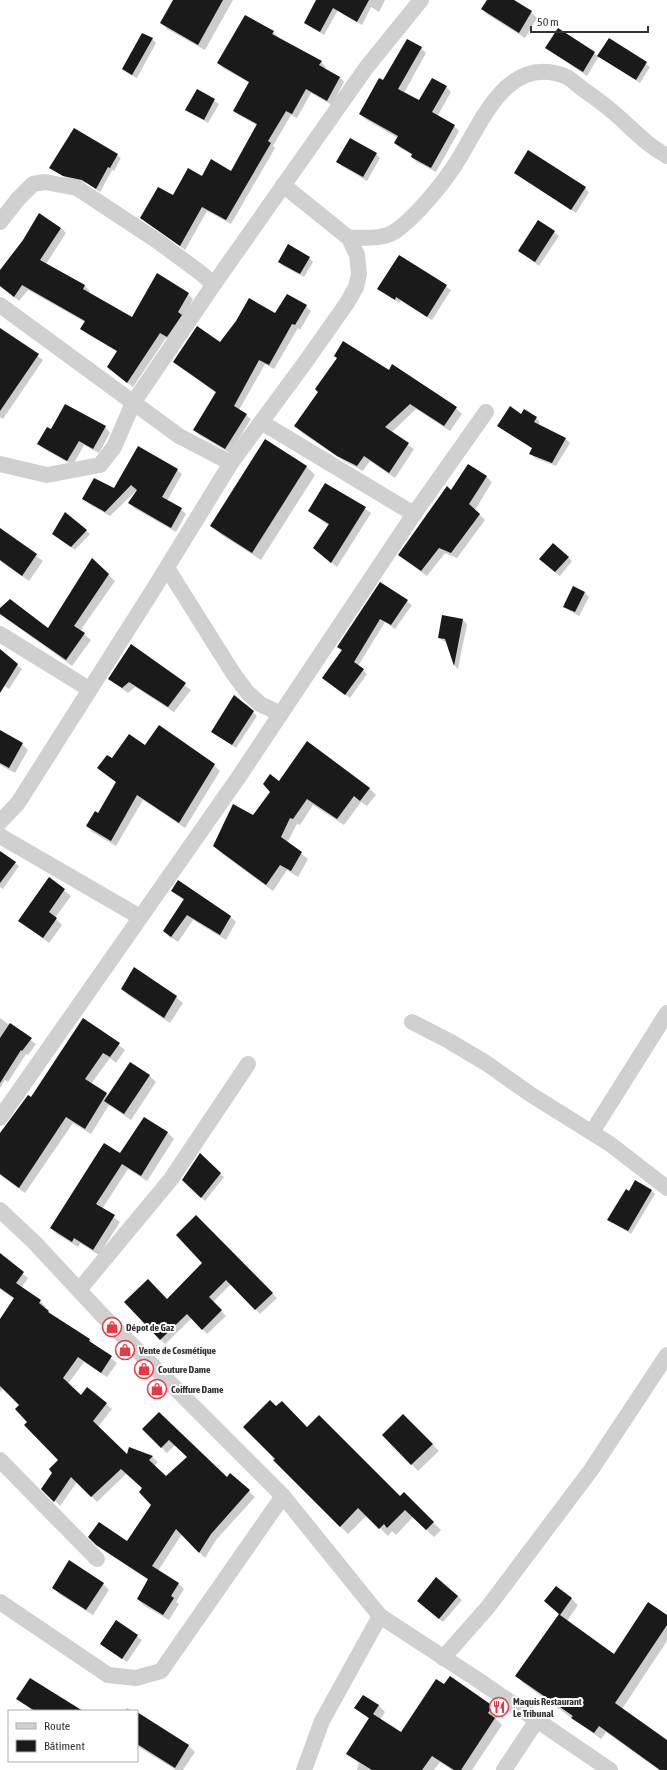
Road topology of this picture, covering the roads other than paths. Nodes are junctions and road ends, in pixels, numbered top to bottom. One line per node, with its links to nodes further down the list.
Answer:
1 (421, 0): 3 (street)
2 (667, 156): 5 (street)
3 (283, 185): 5 (street); 6 (street)
4 (0, 222): 6 (street)
5 (349, 238): 10 (street)
6 (214, 284): 8 (street)
7 (0, 305): 8 (street)
8 (133, 403): 11 (street); 12 (street)
9 (486, 412): 13 (street)
10 (262, 422): 11 (street); 13 (street)
11 (231, 463): 14 (street)
12 (0, 464)
13 (414, 514): 17 (street)
14 (167, 568): 16 (street); 17 (street)
15 (0, 634): 16 (street)
16 (89, 689): 18 (street)
17 (281, 714): 20 (street)
18 (0, 822)
19 (0, 836): 20 (street)
20 (140, 917): 24 (street)
21 (667, 1013): 25 (street)
22 (412, 1022): 25 (street)
23 (248, 1064): 28 (street)
24 (0, 1118)
25 (592, 1132): 26 (street)
26 (667, 1188)
27 (0, 1210): 28 (street)
28 (79, 1290): 31 (street)
29 (667, 1355): 35 (street)
30 (0, 1460): 32 (street)
31 (282, 1496): 33 (street); 34 (street)
32 (97, 1559)
33 (0, 1602)
34 (380, 1616): 35 (street); 37 (street)
35 (443, 1658): 36 (street)
36 (537, 1720): 38 (street); 39 (street)
37 (304, 1770)
38 (504, 1770)
39 (610, 1770)

